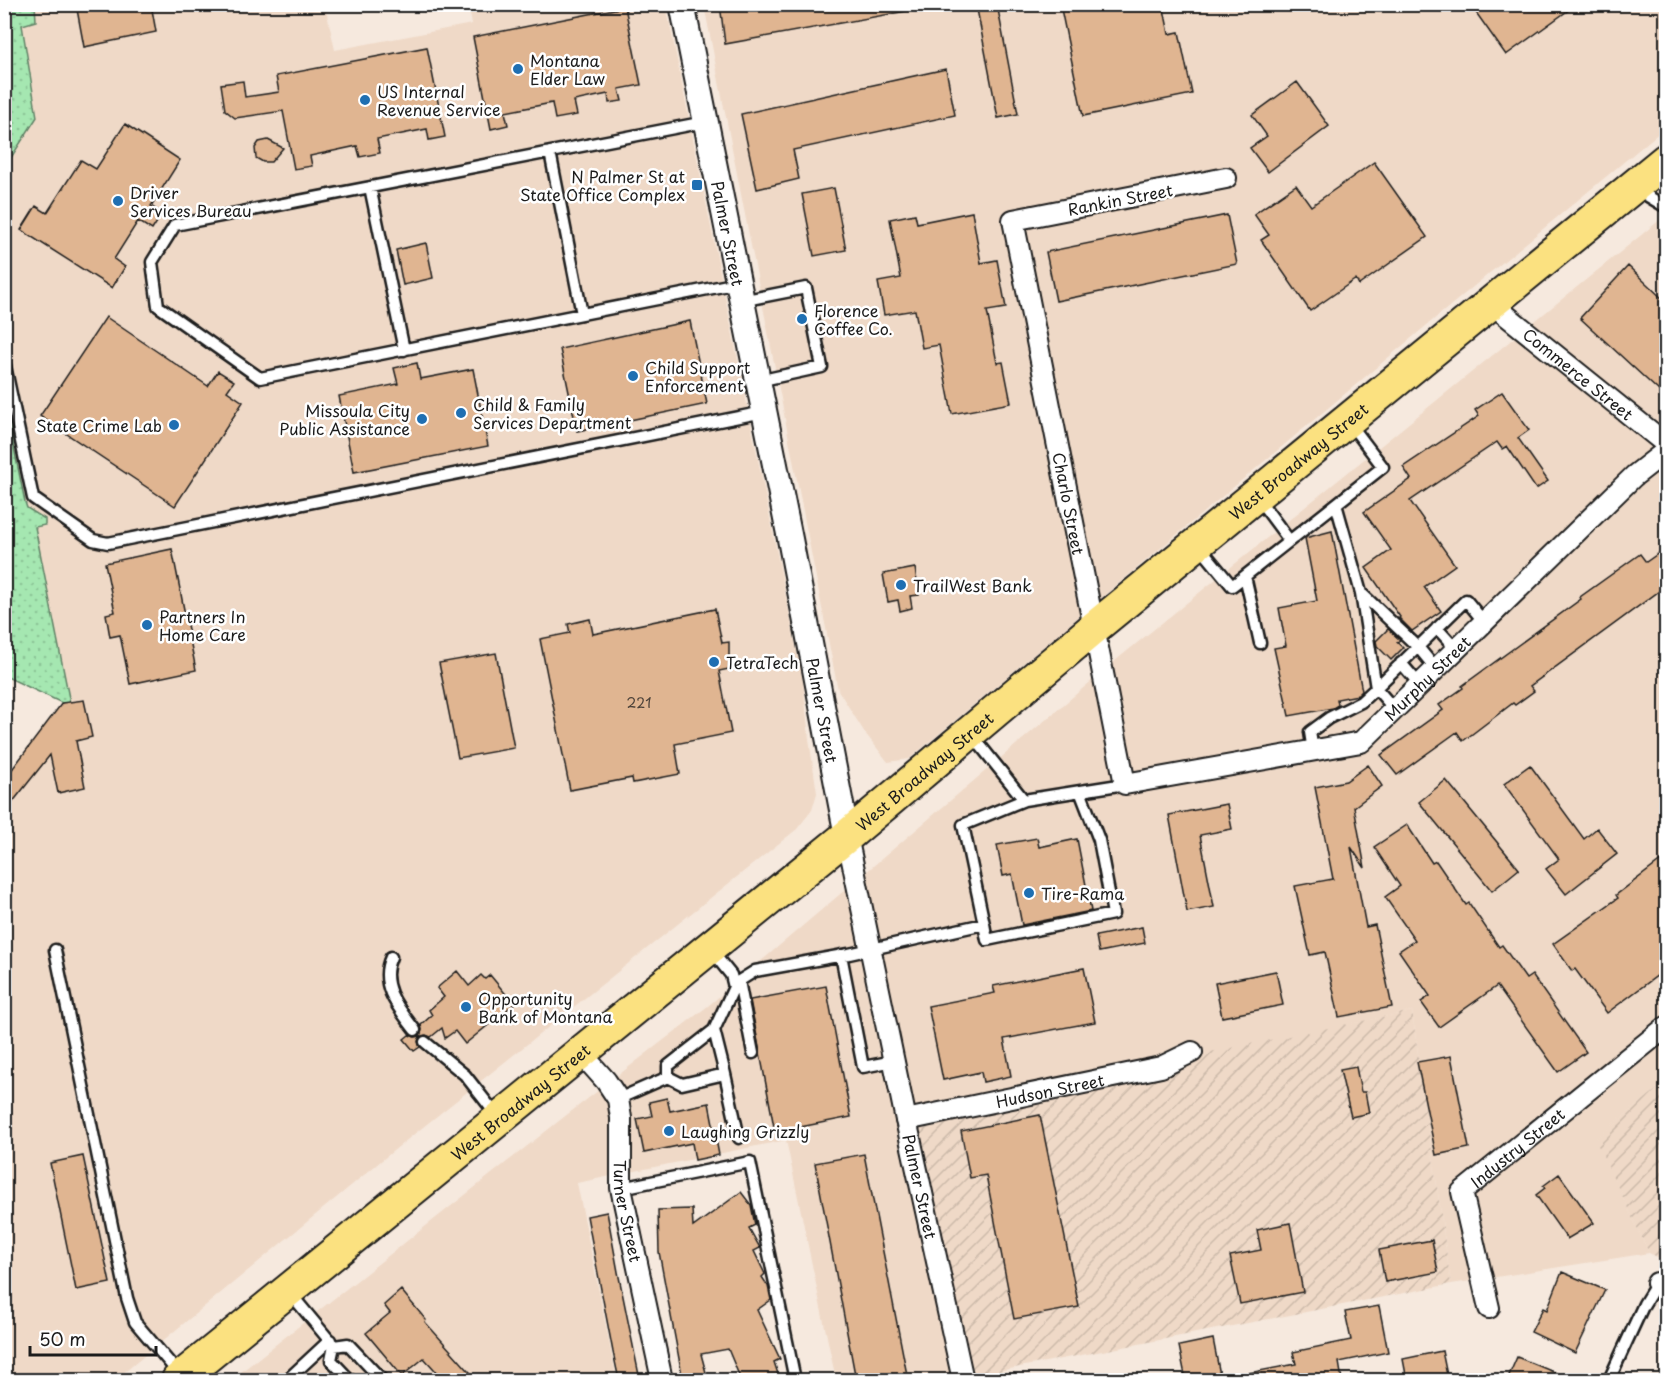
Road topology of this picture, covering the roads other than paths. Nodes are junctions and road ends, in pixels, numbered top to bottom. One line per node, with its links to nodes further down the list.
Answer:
1 (681, 4): 2 (street, Palmer Street)
2 (705, 122): 3 (lane); 10 (street, Palmer Street)
3 (550, 152): 6 (lane); 12 (lane)
4 (1666, 160): 7 (main road, West Broadway Street)
5 (1226, 177): 9 (street, Rankin Street)
6 (370, 187): 13 (lane); 13 (lane)
7 (1633, 188): 8 (lane); 11 (main road, West Broadway Street)
8 (1666, 207)
9 (1014, 220): 27 (street, Charlo Street)
10 (740, 292): 12 (lane); 15 (street, Palmer Street); 15 (lane)
11 (1492, 304): 17 (main road, West Broadway Street); 18 (street, Commerce Street)
12 (582, 314): 13 (lane)
13 (404, 350)
14 (4, 361): 16 (lane)
15 (757, 381): 16 (street, Palmer Street)
16 (764, 412): 42 (street, Palmer Street)
17 (1348, 421): 20 (main road, West Broadway Street); 21 (lane)
18 (1666, 444)
19 (1666, 451): 26 (street, Murphy Street)
20 (1256, 496): 22 (lane); 23 (main road, West Broadway Street)
21 (1336, 504): 22 (lane); 25 (lane)
22 (1289, 540): 24 (lane)
23 (1197, 544): 24 (lane); 27 (main road, West Broadway Street)
24 (1245, 576): 29 (lane)
25 (1361, 593): 30 (lane); 35 (lane)
26 (1484, 622): 28 (lane); 31 (street, Murphy Street)
27 (1095, 627): 37 (main road, West Broadway Street); 39 (street, Charlo Street)
28 (1437, 628): 30 (lane); 31 (lane)
29 (1260, 643)
30 (1418, 647): 32 (lane); 33 (lane)
31 (1456, 649): 33 (street, Murphy Street)
32 (1401, 663): 34 (lane); 35 (lane)
33 (1436, 669): 34 (street, Murphy Street)
34 (1420, 685): 36 (street, Murphy Street)
35 (1376, 688): 36 (lane); 38 (lane)
36 (1395, 710): 38 (street, Murphy Street)
37 (969, 733): 41 (lane); 42 (main road, West Broadway Street)
38 (1312, 751): 39 (street, Murphy Street)
39 (1125, 784): 40 (lane)
40 (1080, 791): 41 (lane); 43 (lane)
41 (1024, 800): 43 (lane)
42 (847, 836): 44 (main road, West Broadway Street); 45 (street, Palmer Street)
43 (984, 924): 45 (lane)
44 (709, 948): 49 (lane); 55 (main road, West Broadway Street)
45 (871, 949): 47 (lane); 57 (street, Palmer Street)
46 (55, 950): 69 (lane)
47 (841, 956): 49 (lane); 57 (lane)
48 (391, 957): 51 (lane)
49 (736, 984): 52 (lane); 56 (lane)
50 (1666, 1027): 67 (street, Industry Street)
51 (415, 1030)
52 (714, 1030): 58 (lane); 59 (lane)
53 (425, 1042): 61 (lane)
54 (1192, 1052): 62 (street, Hudson Street)
55 (581, 1053): 60 (street); 61 (main road, West Broadway Street)
56 (753, 1053)
57 (894, 1061): 62 (street, Palmer Street)
58 (726, 1074): 59 (lane); 63 (lane)
59 (668, 1077): 60 (lane)
60 (618, 1099): 64 (street, Turner Street)
61 (500, 1119): 66 (main road, West Broadway Street)
62 (906, 1120): 75 (street, Palmer Street)
63 (739, 1138)
64 (621, 1188): 73 (street, Turner Street); 74 (lane)
65 (1662, 1285): 76 (lane)
66 (288, 1291): 68 (lane); 69 (main road, West Broadway Street)
67 (1489, 1308)
68 (332, 1343): 70 (lane); 71 (lane); 72 (lane)
69 (181, 1379)
70 (287, 1380)
71 (350, 1380)
72 (382, 1380)
73 (662, 1380)
74 (795, 1380)
75 (963, 1380)
76 (1608, 1380)

